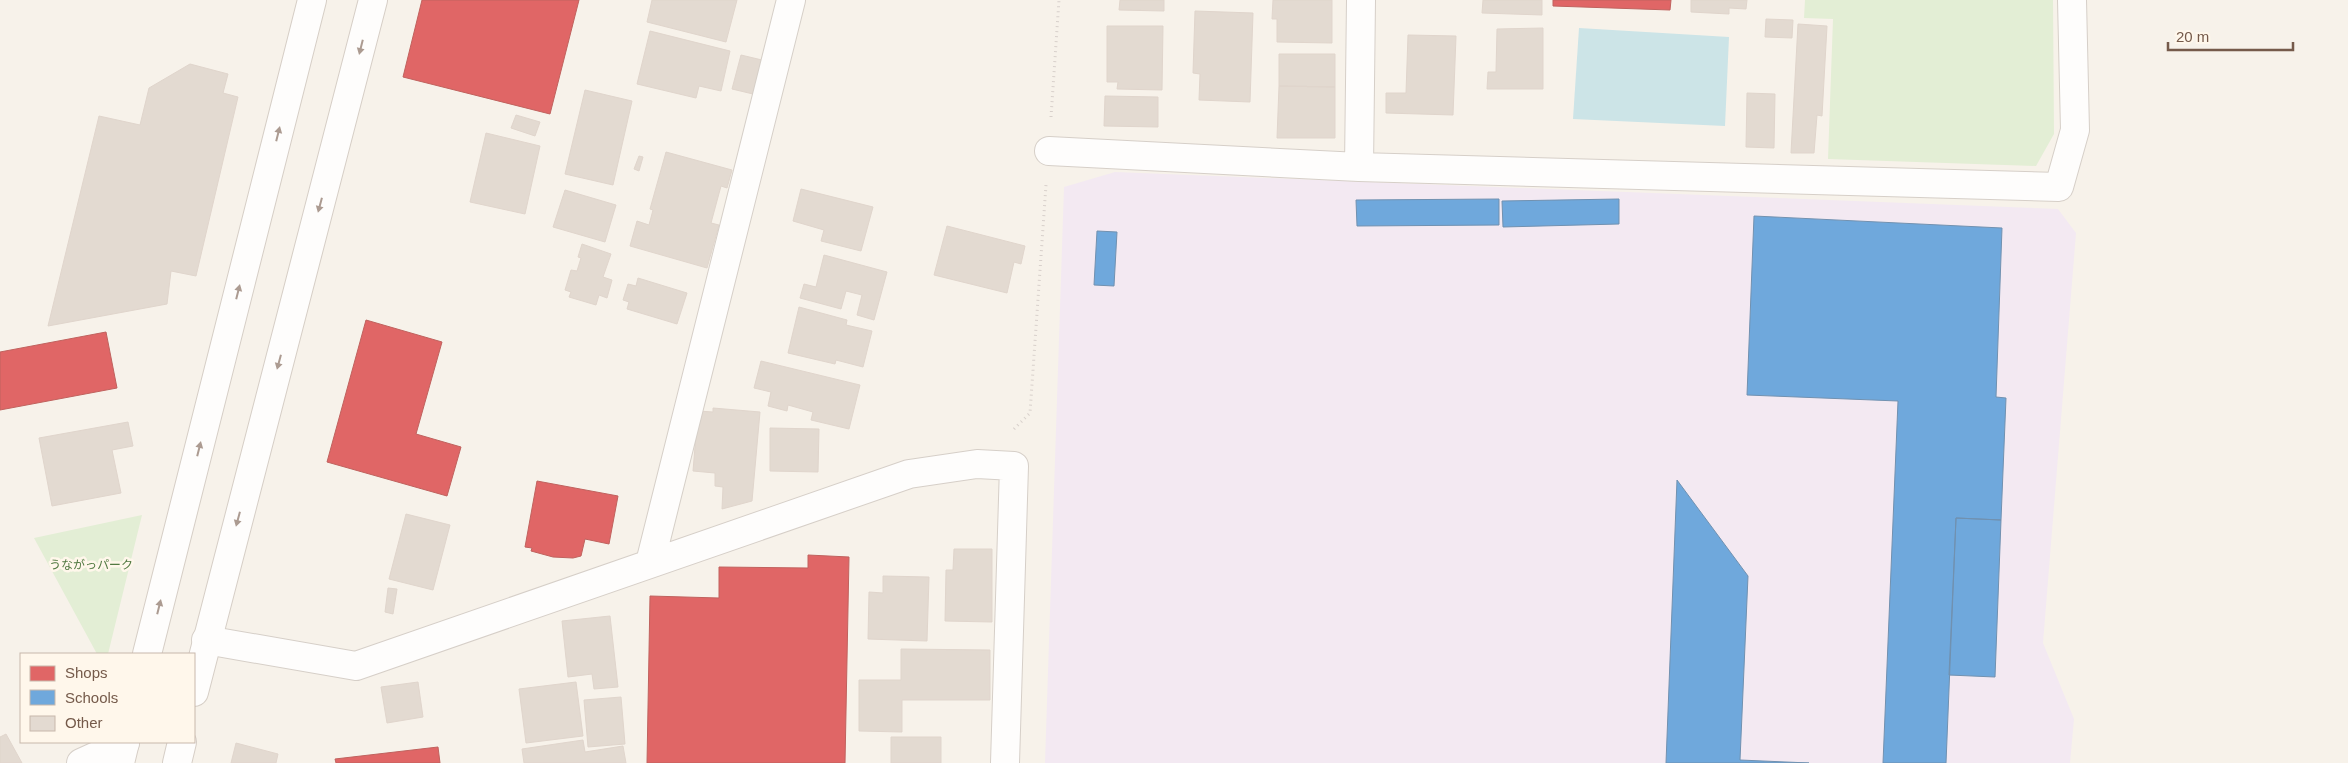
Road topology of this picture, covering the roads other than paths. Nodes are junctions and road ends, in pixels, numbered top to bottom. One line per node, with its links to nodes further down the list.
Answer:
1 (312, 0): 10 (street, one-way to 1)
2 (373, 0): 9 (street, one-way to 9)
3 (791, 0): 8 (street)
4 (1361, 0): 7 (street)
5 (2072, 0): 7 (street)
6 (1049, 151): 7 (street)
7 (1358, 167)
8 (650, 563): 9 (street); 16 (street)
9 (206, 640): 11 (street)
10 (147, 653)
11 (195, 688)
12 (182, 743): 15 (street)
13 (124, 749): 14 (street)
14 (81, 763)
15 (177, 763)
16 (1005, 763)

